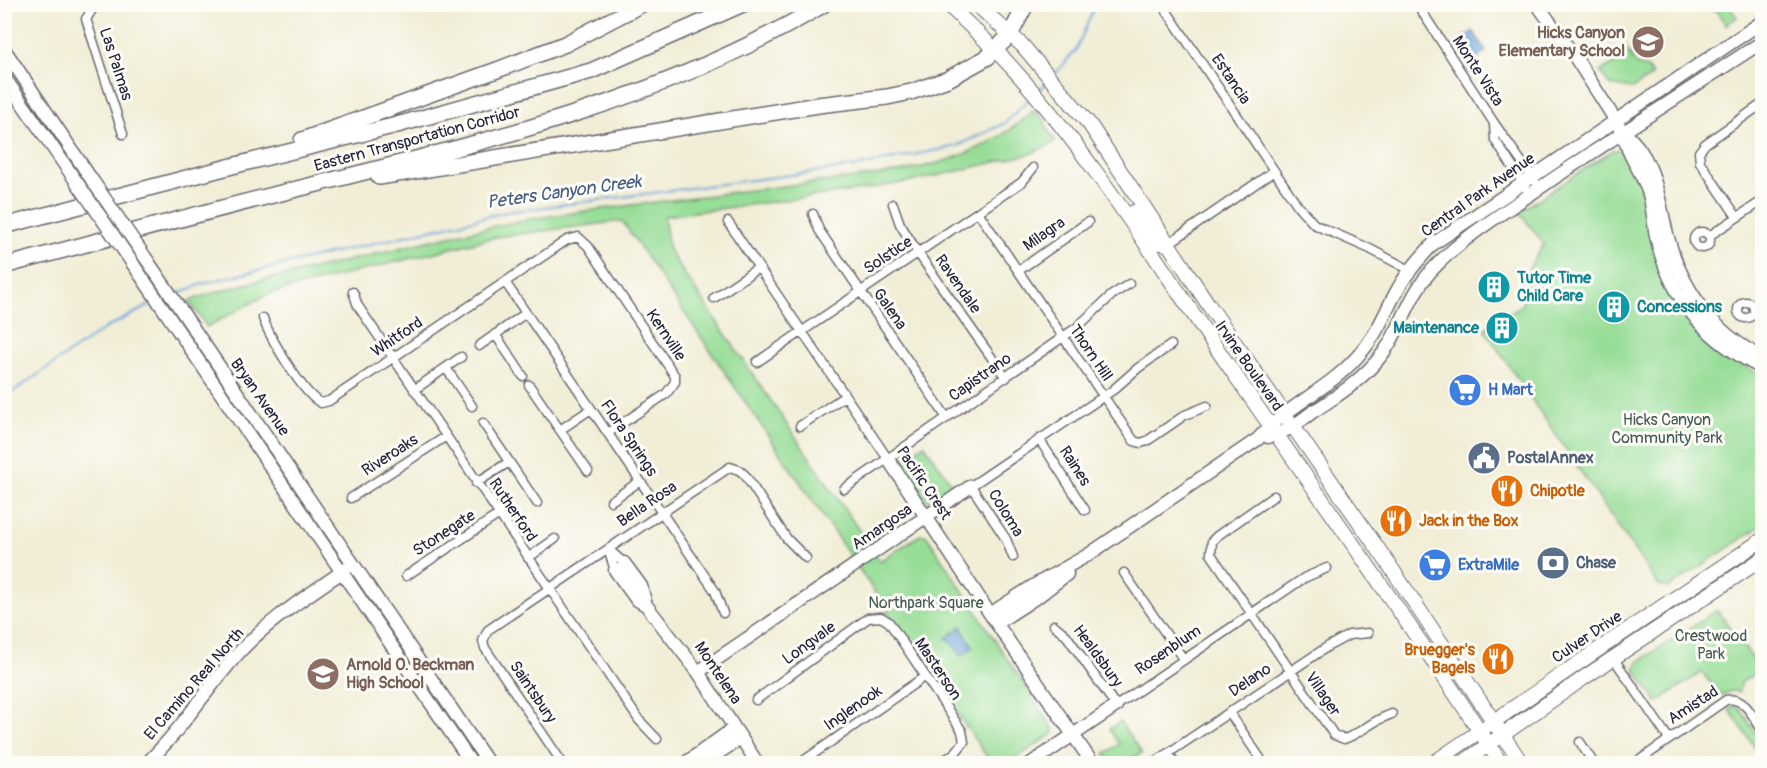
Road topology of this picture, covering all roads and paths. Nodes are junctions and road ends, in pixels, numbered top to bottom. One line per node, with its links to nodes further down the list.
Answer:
1 (96, 4): 20 (street, Las Palmas)
2 (642, 4): 21 (highway)
3 (743, 4): 21 (highway, Eastern Transportation Corridor)
4 (824, 4): 26 (highway, Eastern Transportation Corridor)
5 (947, 4): 15 (main road, Irvine Boulevard)
6 (976, 4): 12 (main road, Irvine Boulevard)
7 (1026, 4): 12 (highway)
8 (1162, 4): 23 (street, Estancia)
9 (1417, 4): 24 (street, Monte Vista)
10 (1537, 4): 18 (street)
11 (1762, 22): 18 (street, Central Park Avenue)
12 (1010, 35): 15 (highway); 38 (main road, Irvine Boulevard)
13 (1762, 42): 19 (street, Central Park Avenue)
14 (4, 49): 86 (street, Bryan Avenue, bridge)
15 (995, 49): 25 (main road, Irvine Boulevard); 26 (highway)
16 (4, 77): 73 (street, Bryan Avenue, bridge)
17 (1762, 104): 32 (street)
18 (1616, 120): 19 (street); 24 (street, Central Park Avenue)
19 (1623, 132): 27 (street, Central Park Avenue); 53 (street)
20 (123, 134)
21 (236, 165): 35 (highway, Eastern Transportation Corridor)
22 (1033, 168): 30 (street, Solstice)
23 (1274, 171): 38 (street); 42 (street, Estancia)
24 (1527, 180): 27 (street, Monte Vista); 42 (street, Central Park Avenue)
25 (1103, 183): 38 (main road); 81 (main road, Irvine Boulevard)
26 (316, 184): 40 (highway, Eastern Transportation Corridor)
27 (1535, 191): 79 (street, Central Park Avenue)
28 (1762, 201): 32 (street)
29 (893, 204): 39 (street, Ravendale)
30 (978, 212): 39 (street, Solstice); 43 (street, Thorn Hill)
31 (813, 214): 47 (street, Galena)
32 (1737, 218): 36 (street)
33 (728, 222): 41 (street, Pacific Crest)
34 (1088, 222): 43 (street, Milagra)
35 (4, 226)
36 (1709, 236)
37 (578, 237): 44 (street, Whitford); 82 (street, Kernville)
38 (1168, 244): 75 (main road, Irvine Boulevard)
39 (918, 253): 47 (street, Solstice); 66 (street, Ravendale)
40 (4, 266)
41 (758, 268): 48 (street); 54 (street, Pacific Crest)
42 (1410, 270): 75 (street, Central Park Avenue)
43 (1018, 271): 56 (street, Thorn Hill)
44 (505, 282): 51 (street, Flora Springs); 61 (street, Whitford)
45 (1128, 284): 56 (street, Capistrano)
46 (353, 292): 61 (street, Rutherford)
47 (860, 292): 54 (street, Solstice); 76 (street, Galena)
48 (714, 298)
49 (1762, 299): 50 (street)
50 (1753, 306)
51 (526, 313): 55 (street); 74 (street, Flora Springs)
52 (263, 318): 61 (street, Whitford)
53 (1707, 322): 60 (street); 64 (street)
54 (802, 332): 62 (street, Solstice); 69 (street, Pacific Crest)
55 (495, 334): 58 (street); 65 (street)
56 (1063, 338): 66 (street, Capistrano); 70 (street, Thorn Hill)
57 (1171, 345): 70 (street, Amargosa)
58 (478, 346)
59 (461, 357): 63 (street)
60 (1762, 357)
61 (393, 358): 68 (street, Rutherford)
62 (756, 362)
63 (446, 368): 68 (street); 71 (street)
64 (1762, 368)
65 (523, 376)
66 (1006, 378): 76 (street, Capistrano)
67 (529, 386): 80 (street)
68 (414, 390): 83 (street, Rutherford)
69 (845, 396): 78 (street); 85 (street, Pacific Crest)
70 (1102, 396): 72 (street, Thorn Hill); 84 (street, Amargosa)
71 (472, 406)
72 (1207, 406)
73 (232, 409): 86 (street); 111 (street, Bryan Avenue)
74 (591, 409): 80 (street); 82 (street, Flora Springs)
75 (1284, 414): 79 (main road, Irvine Boulevard); 81 (street, Central Park Avenue)
76 (947, 418): 85 (street, Capistrano)
77 (483, 423): 87 (street)
78 (800, 426)
79 (1293, 426): 81 (street, Central Park Avenue); 131 (main road, Irvine Boulevard)
80 (560, 430): 88 (street)
81 (1274, 430): 118 (street, Central Park Avenue); 133 (main road, Irvine Boulevard)
82 (608, 433): 89 (street, Flora Springs)
83 (445, 437): 90 (street, Rutherford); 94 (street, Riveroaks)
84 (1039, 440): 91 (street, Amargosa); 97 (street, Raines)
85 (888, 459): 92 (street, Capistrano); 100 (street, Pacific Crest)
86 (285, 462): 108 (street, Bryan Avenue)
87 (509, 462): 90 (street); 96 (street)
88 (588, 471)
89 (640, 480): 95 (street); 98 (street, Flora Springs)
90 (476, 483): 99 (street, Rutherford)
91 (971, 486): 100 (street, Amargosa); 104 (street, Coloma)
92 (844, 489)
93 (1274, 496): 116 (street, Villager)
94 (351, 498)
95 (611, 501)
96 (537, 503)
97 (1085, 510)
98 (662, 512): 103 (street, Bella Rosa); 106 (street, Bella Rosa); 115 (street, Flora Springs)
99 (498, 515): 105 (street, Rutherford); 113 (street, Stonegate)
100 (927, 516): 118 (street, Pacific Crest); 125 (street, Amargosa)
101 (555, 539): 105 (street)
102 (1762, 540): 131 (main road, Culver Drive)
103 (608, 549): 110 (street, Montelena); 114 (street, Bella Rosa)
104 (1013, 557)
105 (528, 558): 114 (street, Rutherford)
106 (806, 558)
107 (1762, 559): 122 (main road, Culver Drive)
108 (354, 563): 111 (street, El Camino Real North); 144 (street, Bryan Avenue)
109 (1327, 568): 116 (street, Rosenblum)
110 (622, 571): 125 (street, Montelena)
111 (342, 572): 142 (street, El Camino Real North); 143 (street, Bryan Avenue)
112 (1124, 573): 123 (street)
113 (406, 576)
114 (550, 589): 121 (street, Bella Rosa); 137 (street, Rutherford)
115 (723, 613)
116 (1252, 614): 123 (street, Rosenblum); 124 (street, Villager)
117 (881, 617): 126 (street, Masterson); 127 (street, Longvale)
118 (994, 619): 135 (street, Pacific Crest)
119 (1054, 625): 128 (street, Healdsbury)
120 (1368, 633): 124 (street, Delano)
121 (484, 636): 145 (street, Saintsbury)
122 (1614, 659): 136 (main road, Culver Drive); 138 (street)
123 (1184, 660): 128 (street, Rosenblum)
124 (1290, 671): 129 (street, Delano); 130 (street, Villager)
125 (698, 672): 134 (street, Montelena)
126 (924, 677): 149 (street, Inglenook); 150 (street, Masterson)
127 (756, 699)
128 (1116, 706): 135 (street, Rosenblum)
129 (1229, 712): 141 (street, Delano); 155 (street)
130 (1392, 714)
131 (1494, 722): 133 (main road, Culver Drive); 136 (main road, Irvine Boulevard)
132 (1762, 730): 138 (street, Amistad)
133 (1480, 731): 140 (main road, Irvine Boulevard); 156 (main road, Culver Drive)
134 (737, 733): 146 (street); 147 (street); 148 (street, Montelena)
135 (1073, 735): 151 (street, Rosenblum); 152 (street, Pacific Crest)
136 (1502, 735): 140 (main road, Culver Drive); 159 (main road, Irvine Boulevard)
137 (657, 739)
138 (1669, 739): 161 (street, Amistad)
139 (1580, 742): 160 (street)
140 (1489, 744): 157 (main road, Culver Drive); 158 (main road, Irvine Boulevard)
141 (1168, 753): 153 (street, Delano); 154 (street)
142 (146, 764)
143 (472, 764)
144 (489, 764)
145 (563, 764)
146 (684, 764)
147 (702, 764)
148 (758, 764)
149 (800, 764)
150 (939, 764)
151 (1030, 764)
152 (1093, 764)
153 (1152, 764)
154 (1176, 764)
155 (1264, 764)
156 (1432, 764)
157 (1461, 764)
158 (1501, 764)
159 (1522, 764)
160 (1594, 764)
161 (1634, 764)

